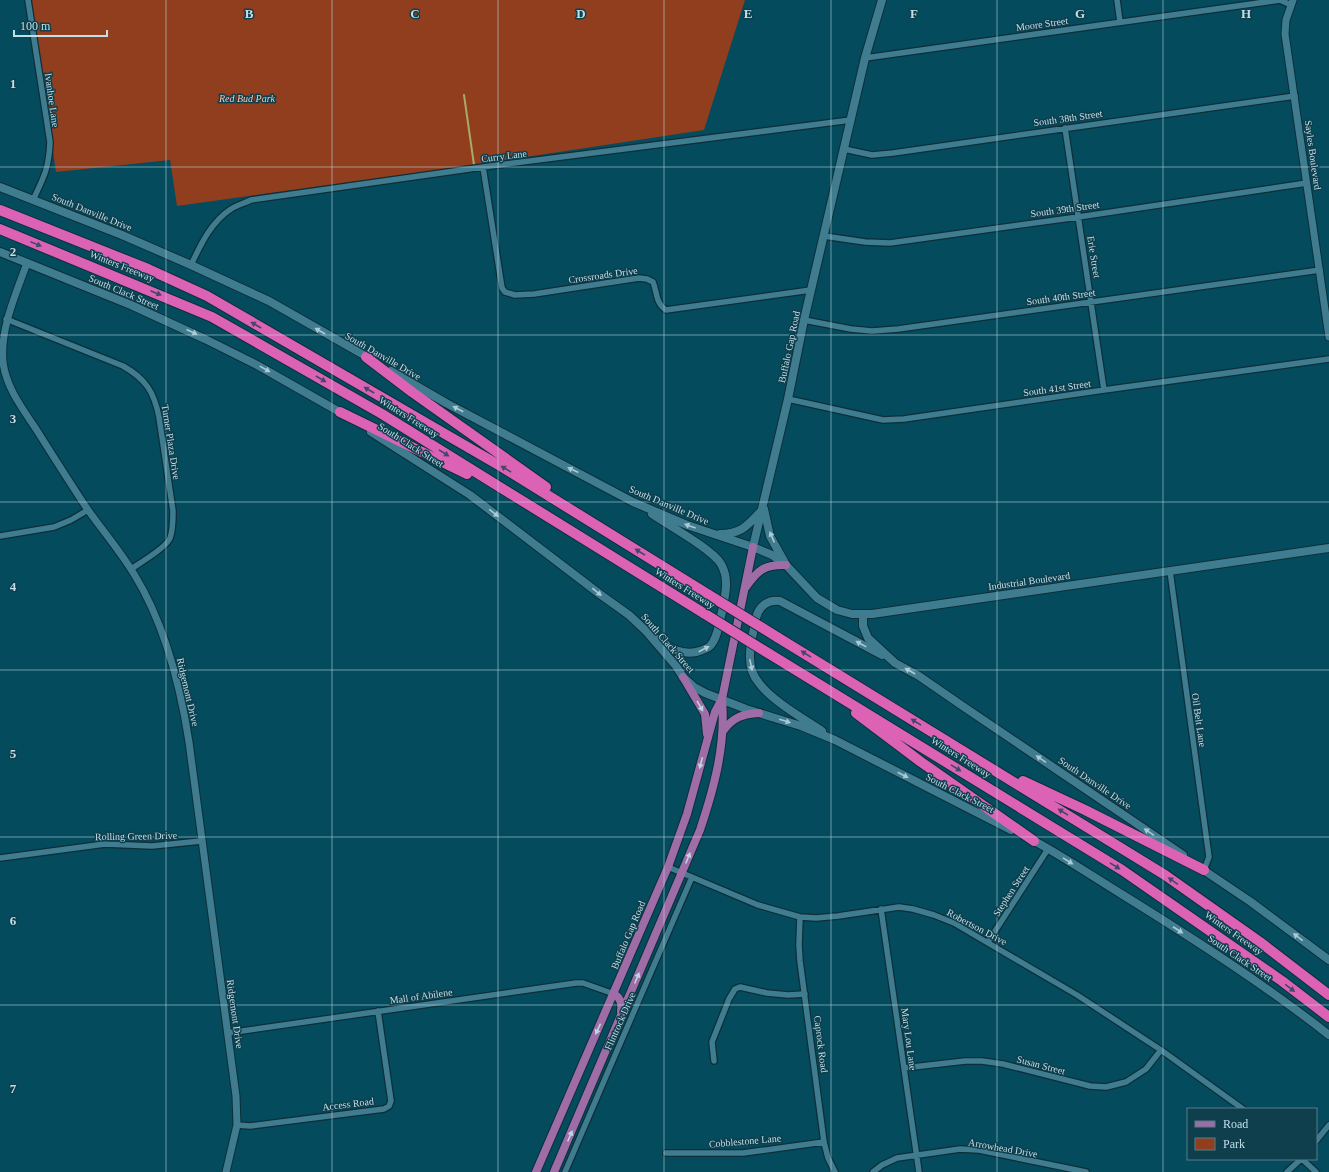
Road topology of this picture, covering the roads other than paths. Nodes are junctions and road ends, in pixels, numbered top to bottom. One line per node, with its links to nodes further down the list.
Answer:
1 (28, 0): 15 (street, Ivanhoe Lane)
2 (882, 0): 7 (main road, Buffalo Gap Road)
3 (1117, 0): 6 (street)
4 (1280, 0): 5 (street, Moore Street); 6 (street, Moore Street)
5 (1292, 3): 8 (street, Sayles Boulevard)
6 (1120, 22): 7 (street, Moore Street)
7 (865, 58): 9 (main road, Buffalo Gap Road)
8 (1295, 96): 10 (street, South 38th Street); 13 (street, Sayles Boulevard)
9 (851, 120): 11 (main road, Buffalo Gap Road); 12 (street, Curry Lane)
10 (1065, 128): 11 (street, South 38th Street); 17 (street, Erie Street)
11 (844, 149): 19 (main road, Buffalo Gap Road)
12 (483, 167): 22 (street, Curry Lane); 24 (street, Crossroads Drive)
13 (1307, 182): 17 (street, South 39th Street); 23 (street, Sayles Boulevard)
14 (0, 187): 15 (main road, South Danville Drive)
15 (33, 200): 22 (main road, South Danville Drive)
16 (0, 210): 40 (highway, Winters Freeway, one-way to 16)
17 (1078, 217): 19 (street, South 39th Street); 25 (street, Erie Street)
18 (0, 229): 34 (highway, Winters Freeway, one-way to 34)
19 (824, 236): 24 (main road, Buffalo Gap Road)
20 (0, 252): 21 (main road, South Clack Street)
21 (27, 263): 26 (street, Ridgemont Drive); 33 (main road, South Clack Street, one-way to 33)
22 (191, 265): 29 (main road, South Danville Drive, one-way to 22)
23 (1320, 270): 25 (street, South 40th Street); 28 (street, Sayles Boulevard)
24 (811, 290): 27 (main road, Buffalo Gap Road)
25 (1091, 302): 27 (street, South 40th Street); 31 (street, Erie Street)
26 (6, 319): 37 (street, Ridgemont Drive); 44 (street, Turner Plaza Drive)
27 (804, 320): 32 (main road, Buffalo Gap Road)
28 (1329, 337)
29 (366, 356): 35 (main road, South Danville Drive, one-way to 29); 40 (highway)
30 (1329, 359): 31 (street, South 41st Street)
31 (1104, 390): 32 (street, South 41st Street)
32 (788, 399): 36 (main road, Buffalo Gap Road)
33 (340, 412): 34 (highway); 48 (main road, South Clack Street, one-way to 48)
34 (517, 499): 50 (highway, Winters Freeway, bridge)
35 (633, 502): 38 (main road, South Danville Drive, one-way to 35); 48 (main road, one-way to 35)
36 (763, 508): 38 (main road); 41 (main road, Buffalo Gap Road); 43 (main road, one-way to 36)
37 (88, 510): 39 (street); 44 (street, Ridgemont Drive)
38 (713, 534): 41 (main road, South Danville Drive)
39 (0, 536)
40 (616, 538): 57 (highway, Winters Freeway, one-way to 40, bridge)
41 (754, 547): 43 (main road, Industrial Boulevard); 46 (main road, Buffalo Gap Road)
42 (1329, 548): 45 (main road, Industrial Boulevard)
43 (786, 565): 46 (main road); 47 (main road, Industrial Boulevard)
44 (131, 569): 59 (street, Ridgemont Drive)
45 (1170, 571): 47 (main road, Industrial Boulevard); 63 (street, Oil Belt Lane)
46 (745, 589): 52 (main road, Buffalo Gap Road)
47 (863, 615): 49 (main road, South Danville Drive)
48 (646, 630): 51 (main road, South Clack Street)
49 (895, 663): 56 (main road, one-way to 56); 63 (main road, South Danville Drive, one-way to 49)
50 (801, 673): 58 (highway); 75 (highway, Winters Freeway, one-way to 75)
51 (683, 677): 52 (main road, South Clack Street); 55 (main road, one-way to 55)
52 (722, 699): 53 (main road, South Clack Street); 54 (main road, Buffalo Gap Road); 55 (main road, Buffalo Gap Road)
53 (759, 713): 54 (main road); 56 (main road, South Clack Street, one-way to 56)
54 (723, 731): 64 (main road, Buffalo Gap Road, one-way to 54)
55 (707, 737): 62 (main road, Buffalo Gap Road, one-way to 62)
56 (835, 740): 58 (main road, South Clack Street, one-way to 58)
57 (977, 760): 63 (highway); 72 (highway, Winters Freeway, one-way to 57)
58 (1034, 841): 60 (main road, South Clack Street)
59 (201, 842): 61 (street, Rolling Green Drive); 76 (street, Ridgemont Drive)
60 (1048, 849): 68 (street, Stephen Street); 77 (main road, South Clack Street, one-way to 77)
61 (0, 858)
62 (668, 866): 64 (street, Robertson Drive); 70 (main road, Buffalo Gap Road)
63 (1204, 870): 69 (main road, South Danville Drive, one-way to 63)
64 (682, 873): 65 (street, Robertson Drive); 74 (main road, Buffalo Gap Road, one-way to 64)
65 (692, 877): 67 (street, Robertson Drive); 93 (street, Flintrock Drive)
66 (881, 909): 67 (street, Robertson Drive); 68 (street, Robertson Drive); 80 (street, Mary Lou Lane)
67 (800, 917): 71 (street, Caprock Road)
68 (988, 942): 78 (street, Robertson Drive)
69 (1329, 960)
70 (614, 994): 73 (street, Mall of Abilene); 74 (main road); 91 (main road, Buffalo Gap Road, one-way to 91)
71 (805, 994): 79 (street); 85 (street, Caprock Road)
72 (1329, 995)
73 (378, 1011): 76 (street, Mall of Abilene); 82 (street, Access Road)
74 (621, 1016): 92 (main road, Buffalo Gap Road, one-way to 74)
75 (1329, 1017)
76 (228, 1033): 82 (street, Ridgemont Drive)
77 (1329, 1035)
78 (1161, 1050): 80 (street, Susan Street); 81 (street, Robertson Drive)
79 (714, 1061)
80 (904, 1068): 87 (street, Mary Lou Lane)
81 (1242, 1108)
82 (237, 1125): 90 (street, Ridgemont Drive)
83 (1329, 1125): 84 (street)
84 (1317, 1140)
85 (824, 1142): 86 (street, Cobblestone Lane); 94 (street, Caprock Road)
86 (666, 1153)
87 (917, 1155): 95 (street, Arrowhead Drive); 96 (street, Mary Lou Lane); 97 (street, Arrowhead Drive)
88 (1300, 1160): 98 (street)
89 (1302, 1160): 99 (street)
90 (226, 1172)
91 (536, 1172)
92 (554, 1172)
93 (565, 1172)
94 (835, 1172)
95 (873, 1172)
96 (919, 1172)
97 (1086, 1172)
98 (1287, 1172)
99 (1316, 1172)

